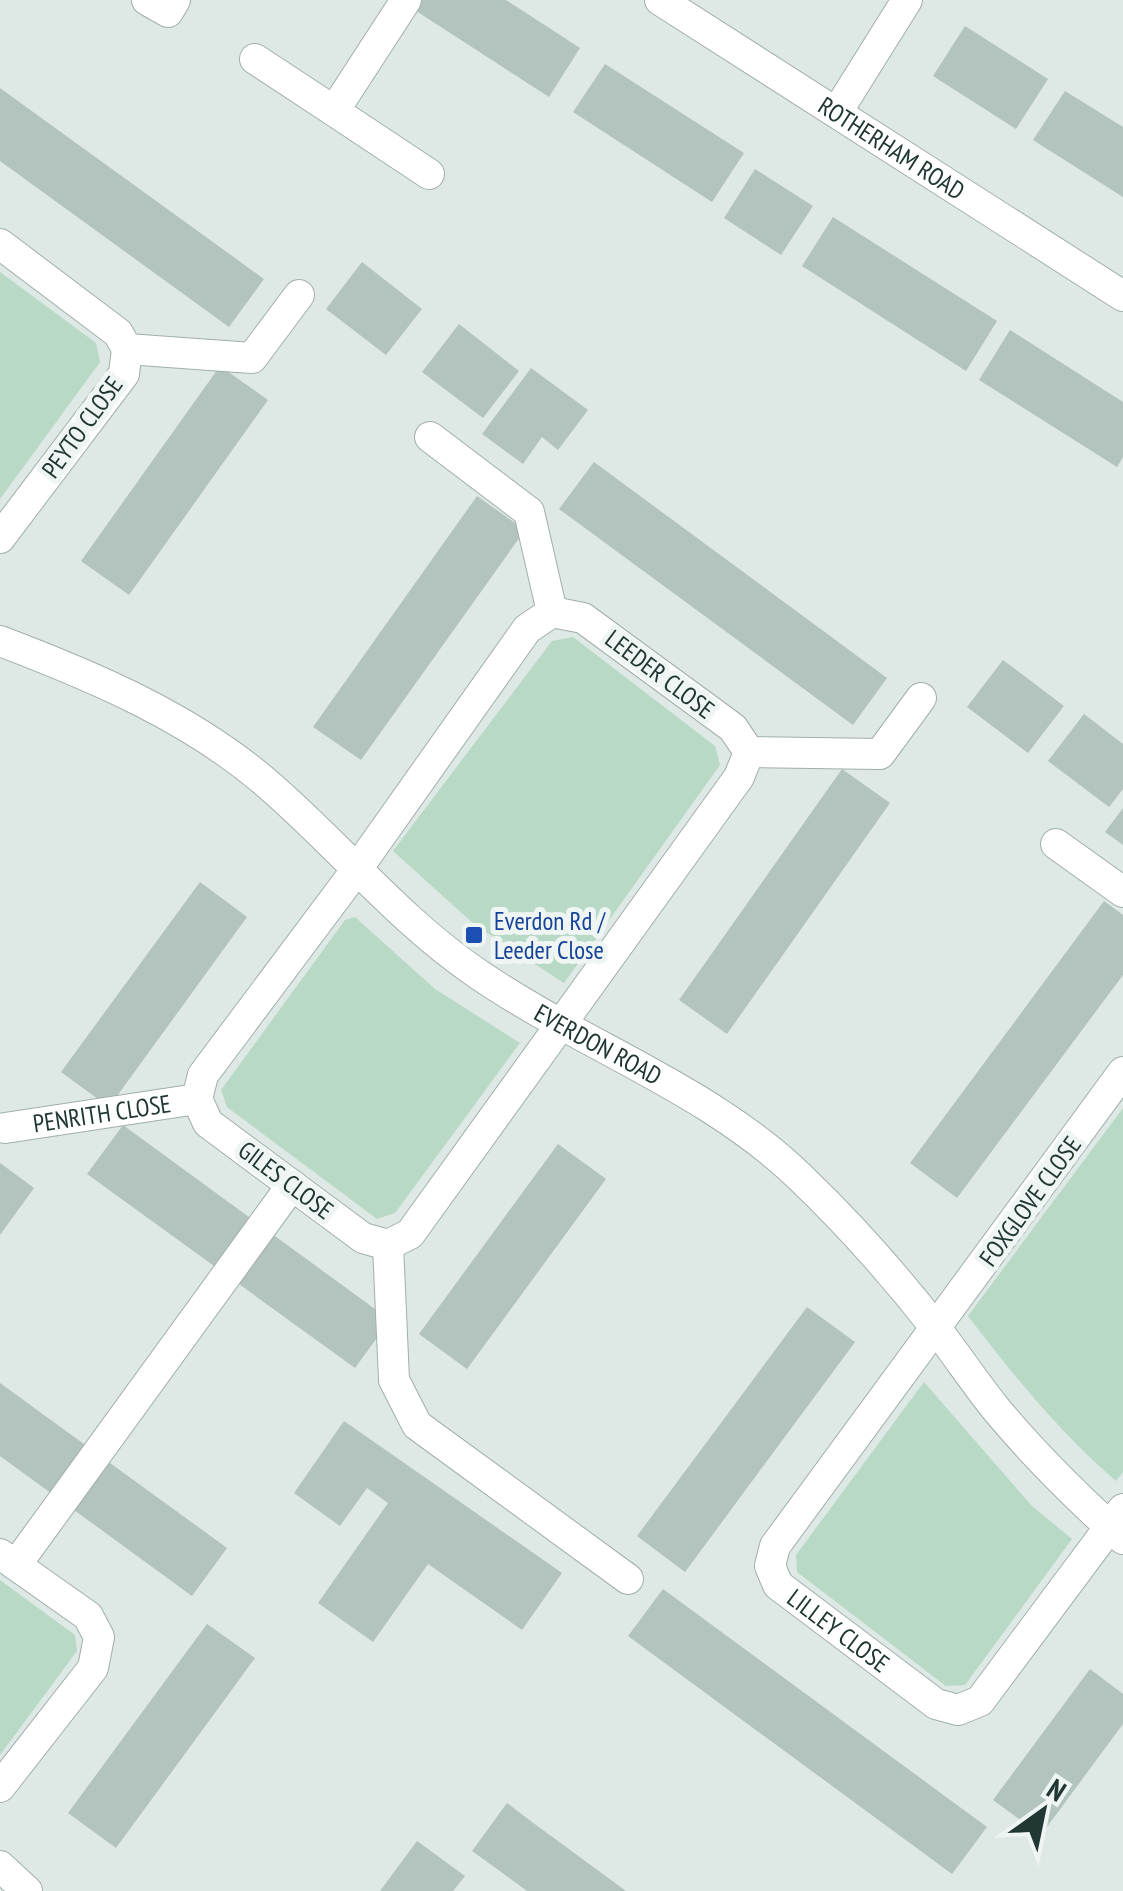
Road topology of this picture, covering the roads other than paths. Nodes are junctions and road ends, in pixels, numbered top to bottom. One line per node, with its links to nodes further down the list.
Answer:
1 (148, 0): 2 (street)
2 (175, 0)
3 (406, 0): 7 (street)
4 (660, 0): 8 (street, ROTHERHAM ROAD)
5 (908, 0): 8 (street)
6 (255, 60): 7 (street)
7 (334, 111): 9 (street)
8 (837, 112): 12 (street, ROTHERHAM ROAD)
9 (428, 174)
10 (0, 244): 13 (street, PEYTO CLOSE)
11 (298, 294): 13 (street)
12 (1123, 296)
13 (127, 349): 15 (street, PEYTO CLOSE)
14 (430, 436): 16 (street)
15 (0, 538)
16 (552, 612): 19 (street, LEEDER CLOSE); 21 (street)
17 (0, 641): 21 (street, EVERDON ROAD)
18 (921, 698): 19 (street)
19 (749, 752): 23 (street)
20 (1056, 844): 22 (street)
21 (357, 869): 23 (street, EVERDON ROAD); 25 (street)
22 (1123, 892)
23 (560, 1024): 28 (street); 29 (street, EVERDON ROAD)
24 (1123, 1072): 29 (street, FOXGLOVE CLOSE)
25 (197, 1099): 26 (street, PENRITH CLOSE); 27 (street, GILES CLOSE)
26 (5, 1128)
27 (292, 1185): 28 (street, GILES CLOSE); 31 (street)
28 (388, 1245): 32 (street)
29 (936, 1330): 30 (street, EVERDON ROAD); 30 (street, LILLEY CLOSE)
30 (1119, 1525)
31 (8, 1559): 33 (street)
32 (628, 1579)
33 (0, 1787)
34 (0, 1866): 35 (street)
35 (27, 1891)

